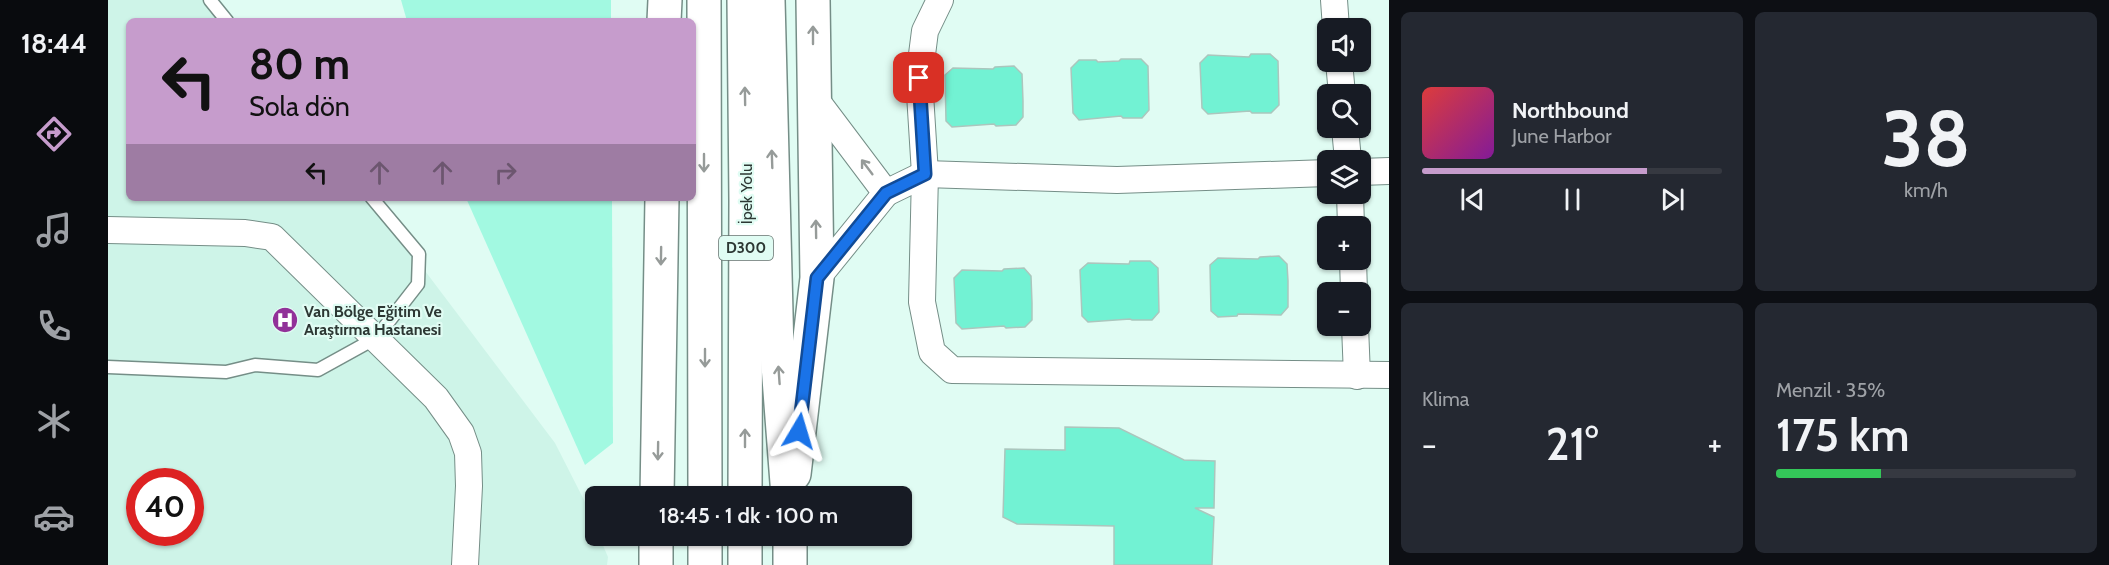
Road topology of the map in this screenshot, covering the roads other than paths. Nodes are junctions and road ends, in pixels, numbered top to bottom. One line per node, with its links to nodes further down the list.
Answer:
1 (210, 0): 9 (lane)
2 (665, 0): 10 (main road)
3 (704, 0): 28 (main road, D300, one-way to 28)
4 (744, 0): 29 (main road, İpek Yolu / D300, one-way to 4)
5 (768, 0): 30 (main road, one-way to 5)
6 (813, 0): 12 (main road, one-way to 6)
7 (940, 0): 16 (street)
8 (1334, 0): 11 (street)
9 (225, 18)
10 (664, 18)
11 (1335, 18)
12 (813, 96): 17 (street, one-way to 12); 21 (main road, one-way to 12)
13 (1389, 171): 14 (street)
14 (1371, 172)
15 (1317, 173): 16 (street)
16 (925, 174): 17 (street); 26 (street)
17 (886, 193): 21 (street)
18 (374, 201): 23 (lane)
19 (662, 201): 27 (main road, one-way to 27)
20 (108, 230): 23 (street)
21 (817, 278): 31 (main road)
22 (1355, 336): 26 (street)
23 (376, 338): 24 (lane); 36 (street)
24 (108, 367)
25 (1389, 375): 26 (street)
26 (1357, 376)
27 (657, 486)
28 (705, 486)
29 (745, 486)
30 (788, 486)
31 (790, 486)
32 (656, 546): 37 (main road)
33 (705, 546): 38 (main road)
34 (745, 546): 39 (main road)
35 (790, 546): 40 (main road)
36 (465, 565)
37 (656, 565)
38 (705, 565)
39 (745, 565)
40 (790, 565)

